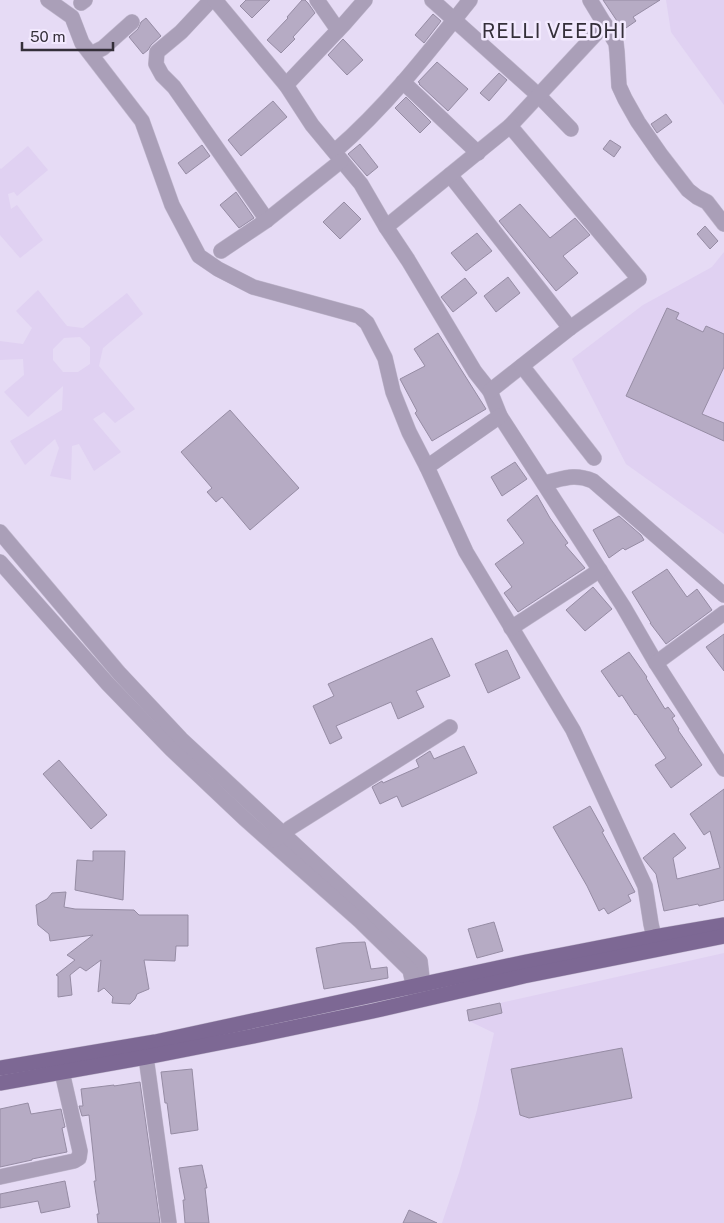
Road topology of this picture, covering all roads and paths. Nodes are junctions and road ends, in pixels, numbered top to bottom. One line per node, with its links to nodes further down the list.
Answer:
1 (48, 0): 13 (street)
2 (211, 0): 22 (street)
3 (215, 0): 15 (street)
4 (317, 0): 12 (street)
5 (365, 0): 12 (street)
6 (432, 0): 9 (street)
7 (470, 0): 9 (street)
8 (590, 0): 11 (street)
9 (454, 20): 14 (street); 16 (street)
10 (132, 22): 13 (street)
11 (605, 24): 16 (street); 23 (street)
12 (338, 30): 15 (street)
13 (91, 54): 31 (street)
14 (403, 82): 19 (street); 20 (street)
15 (286, 85): 20 (street)
16 (538, 95): 17 (street); 18 (street)
17 (510, 126): 19 (street); 26 (street)
18 (571, 129)
19 (478, 153): 21 (street)
20 (338, 156): 22 (street); 24 (street)
21 (450, 175): 24 (street); 26 (street)
22 (267, 220): 25 (street)
23 (724, 224)
24 (386, 227): 28 (street)
25 (221, 251)
26 (570, 328): 27 (street)
27 (522, 366): 28 (street); 30 (street)
28 (490, 392): 29 (street)
29 (500, 416): 31 (street); 32 (street)
30 (594, 458)
31 (427, 467): 38 (street)
32 (544, 483): 35 (street); 36 (street)
33 (0, 532): 42 (street)
34 (0, 562): 42 (street)
35 (600, 570): 38 (street); 39 (street)
36 (724, 596)
37 (724, 613): 39 (street)
38 (511, 628): 45 (street)
39 (656, 663): 41 (street)
40 (450, 727): 42 (street)
41 (722, 760)
42 (277, 838): 46 (street)
43 (724, 925): 45 (main road)
44 (724, 936): 46 (main road)
45 (654, 937): 46 (main road)
46 (420, 993): 47 (main road); 48 (main road)
47 (146, 1057): 49 (main road); 52 (street)
48 (0, 1068)
49 (62, 1072): 50 (main road); 51 (street)
50 (0, 1083)
51 (0, 1177)
52 (169, 1223)

